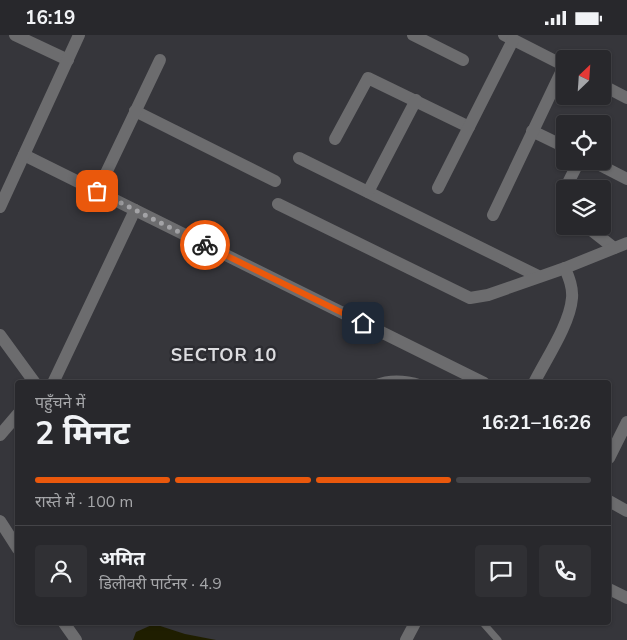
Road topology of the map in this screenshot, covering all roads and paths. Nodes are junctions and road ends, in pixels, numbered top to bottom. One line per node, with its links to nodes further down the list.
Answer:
1 (15, 35): 5 (street)
2 (79, 35): 5 (street)
3 (420, 37): 7 (street)
4 (508, 37): 8 (street); 14 (street)
5 (68, 60): 18 (street)
6 (160, 60): 13 (street)
7 (463, 60)
8 (556, 61)
9 (556, 84): 15 (street)
10 (611, 90): 11 (street)
11 (627, 98)
12 (416, 100): 14 (street); 16 (street); 25 (street)
13 (135, 111): 22 (street); 24 (street)
14 (469, 127): 23 (street)
15 (532, 131): 17 (street); 29 (street)
16 (335, 139)
17 (556, 143)
18 (24, 155): 24 (street); 26 (street)
19 (299, 158): 25 (street)
20 (610, 170): 21 (street)
21 (627, 179)
22 (275, 181)
23 (438, 188)
24 (97, 191): 28 (street)
25 (368, 192): 34 (street)
26 (1, 201)
27 (278, 204): 34 (street)
28 (135, 210): 37 (street); 40 (street)
29 (493, 215)
30 (597, 235): 32 (street)
31 (627, 243): 32 (street)
32 (614, 248): 33 (street)
33 (565, 268): 34 (street); 41 (street)
34 (538, 276)
35 (0, 335): 36 (street)
36 (33, 380)
37 (55, 380)
38 (384, 380): 39 (lane)
39 (413, 380)
40 (478, 380)
41 (536, 380)
42 (15, 418): 44 (street)
43 (627, 423): 45 (street)
44 (0, 435)
45 (611, 454)
46 (611, 502): 47 (street)
47 (627, 511)
48 (0, 521): 49 (street)
49 (15, 544)
50 (611, 590): 51 (street)
51 (627, 598)
52 (65, 625): 55 (street)
53 (414, 625): 56 (street)
54 (484, 625): 57 (lane)
55 (76, 640)
56 (406, 640)
57 (498, 640)

